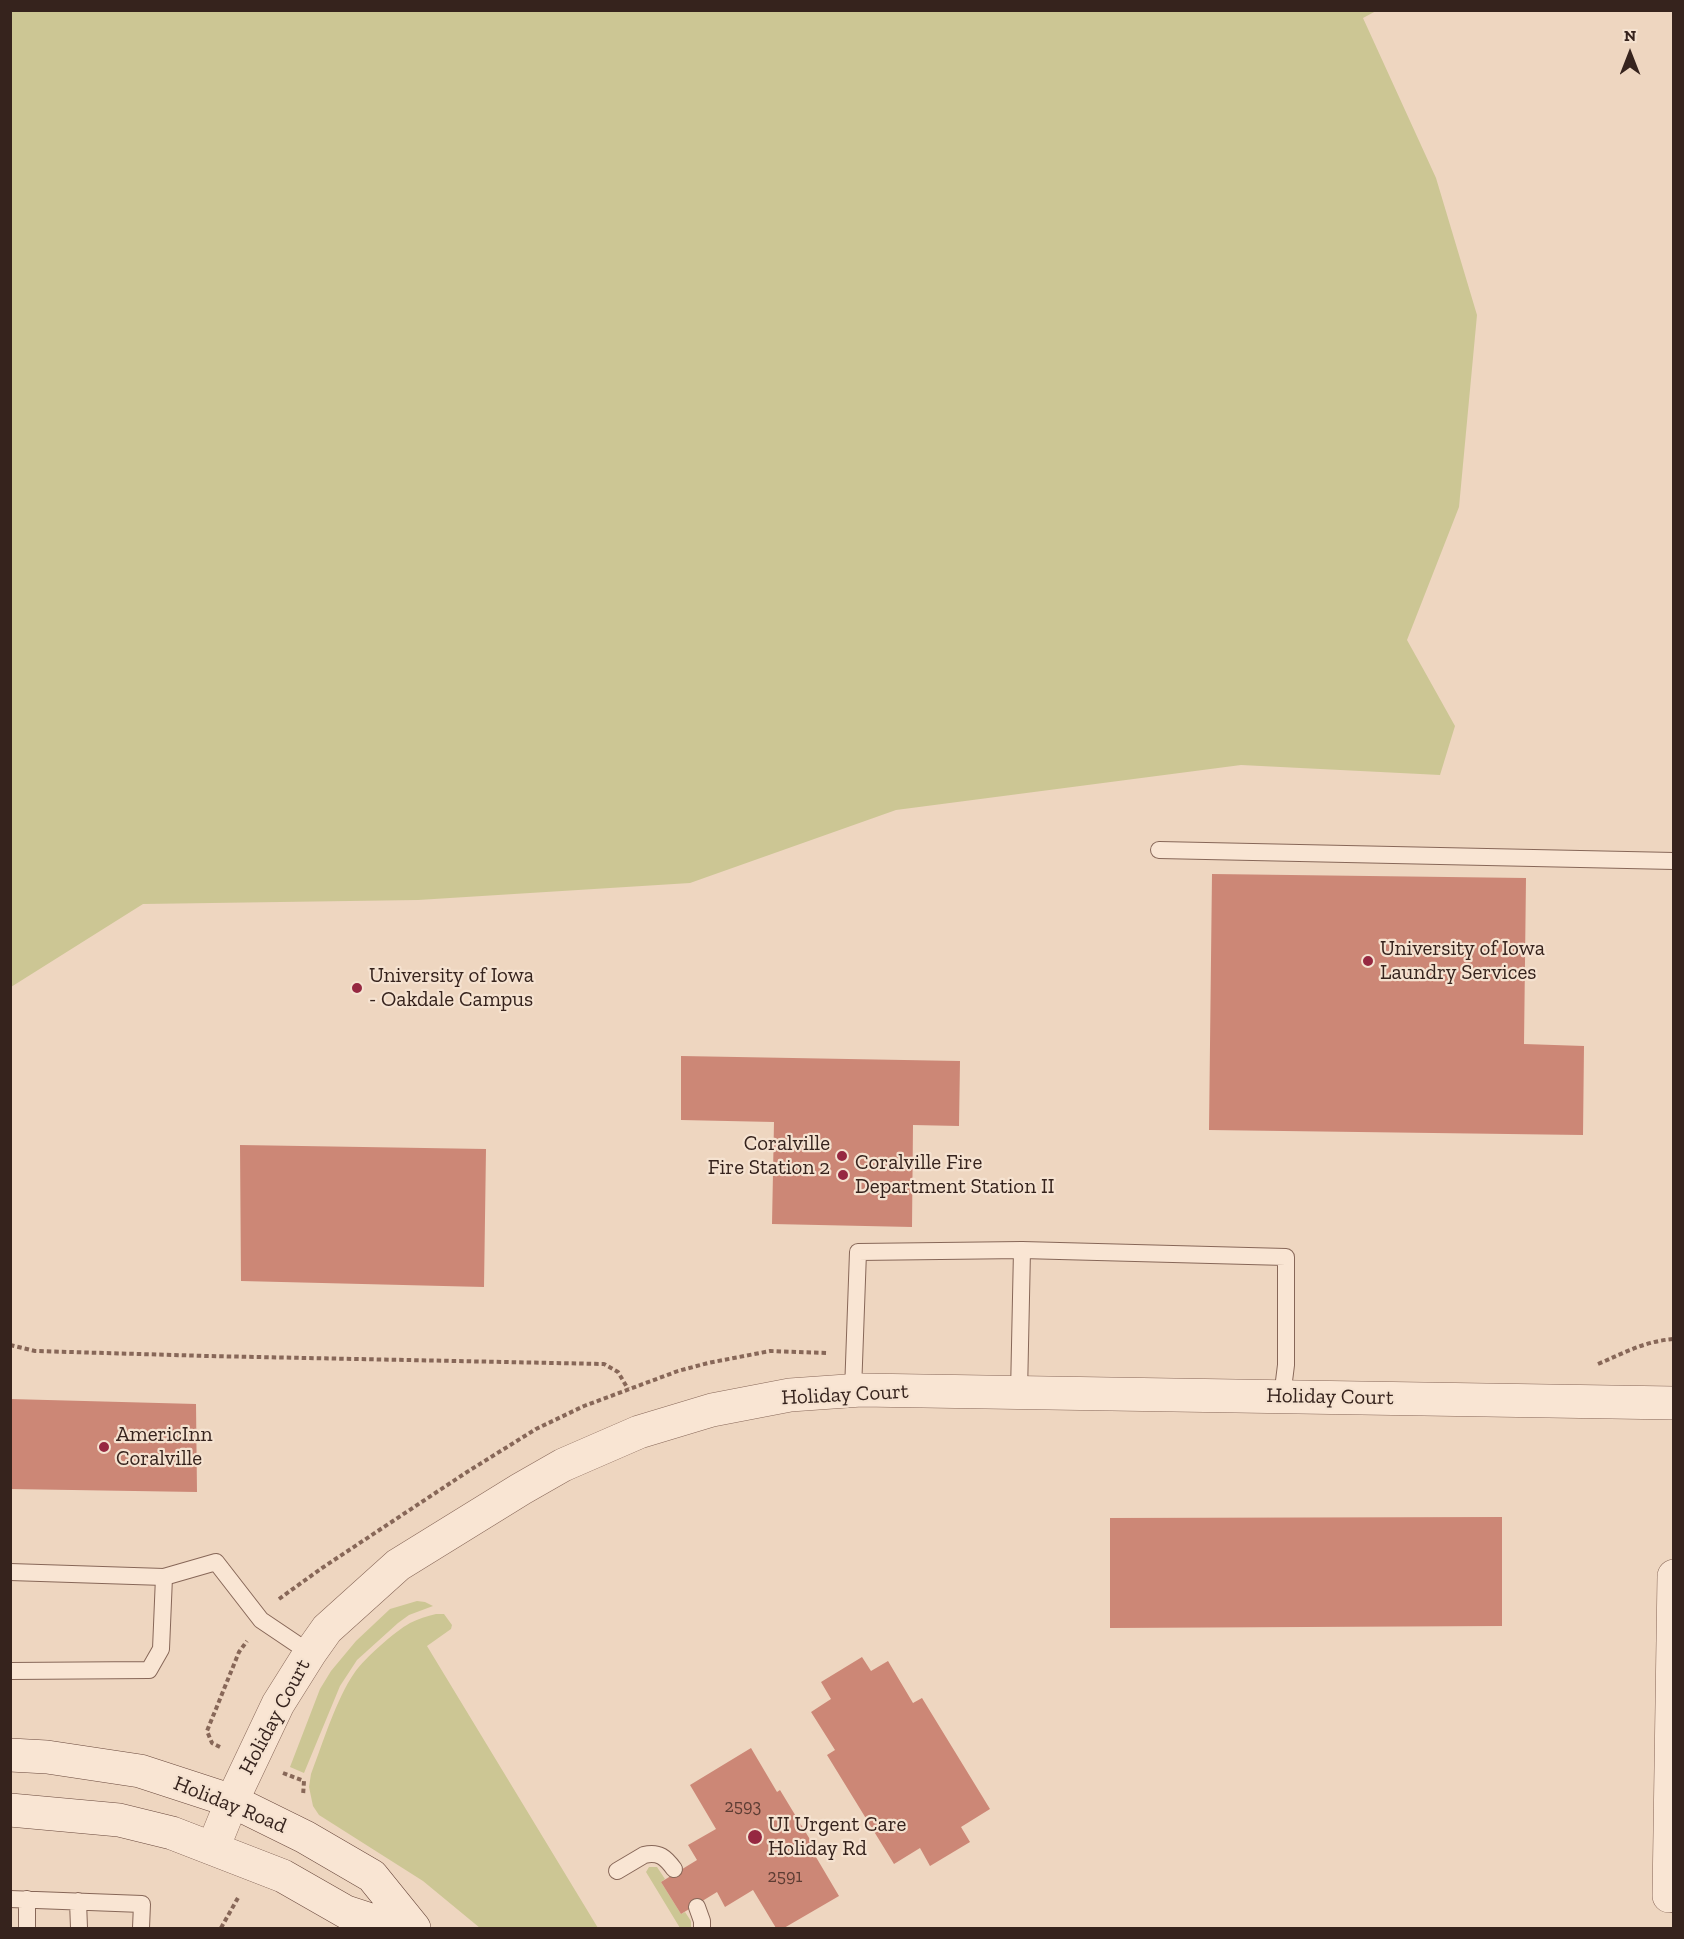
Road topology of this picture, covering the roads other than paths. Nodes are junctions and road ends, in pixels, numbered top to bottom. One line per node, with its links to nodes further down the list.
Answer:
1 (1159, 850): 2 (lane)
2 (1674, 861)
3 (1022, 1250): 4 (lane); 5 (lane); 6 (lane)
4 (853, 1391): 5 (street, Holiday Court); 11 (street, Holiday Court)
5 (1019, 1393): 6 (street, Holiday Court)
6 (1282, 1396): 7 (street, Holiday Court)
7 (1674, 1403)
8 (10, 1572): 10 (lane)
9 (1674, 1576): 19 (street)
10 (164, 1577): 11 (lane); 12 (lane)
11 (310, 1653): 14 (street, Holiday Court)
12 (10, 1671)
13 (10, 1755): 14 (street, Holiday Road)
14 (232, 1801): 16 (street, Holiday Court); 27 (street, Holiday Road)
15 (10, 1810): 16 (street)
16 (213, 1848): 26 (street)
17 (674, 1869): 18 (lane)
18 (618, 1871)
19 (1670, 1896)
20 (19, 1899): 21 (lane); 23 (lane)
21 (78, 1901): 24 (lane); 25 (lane)
22 (697, 1907): 28 (lane)
23 (27, 1927)
24 (79, 1928)
25 (141, 1929)
26 (395, 1929)
27 (414, 1929)
28 (702, 1929)

